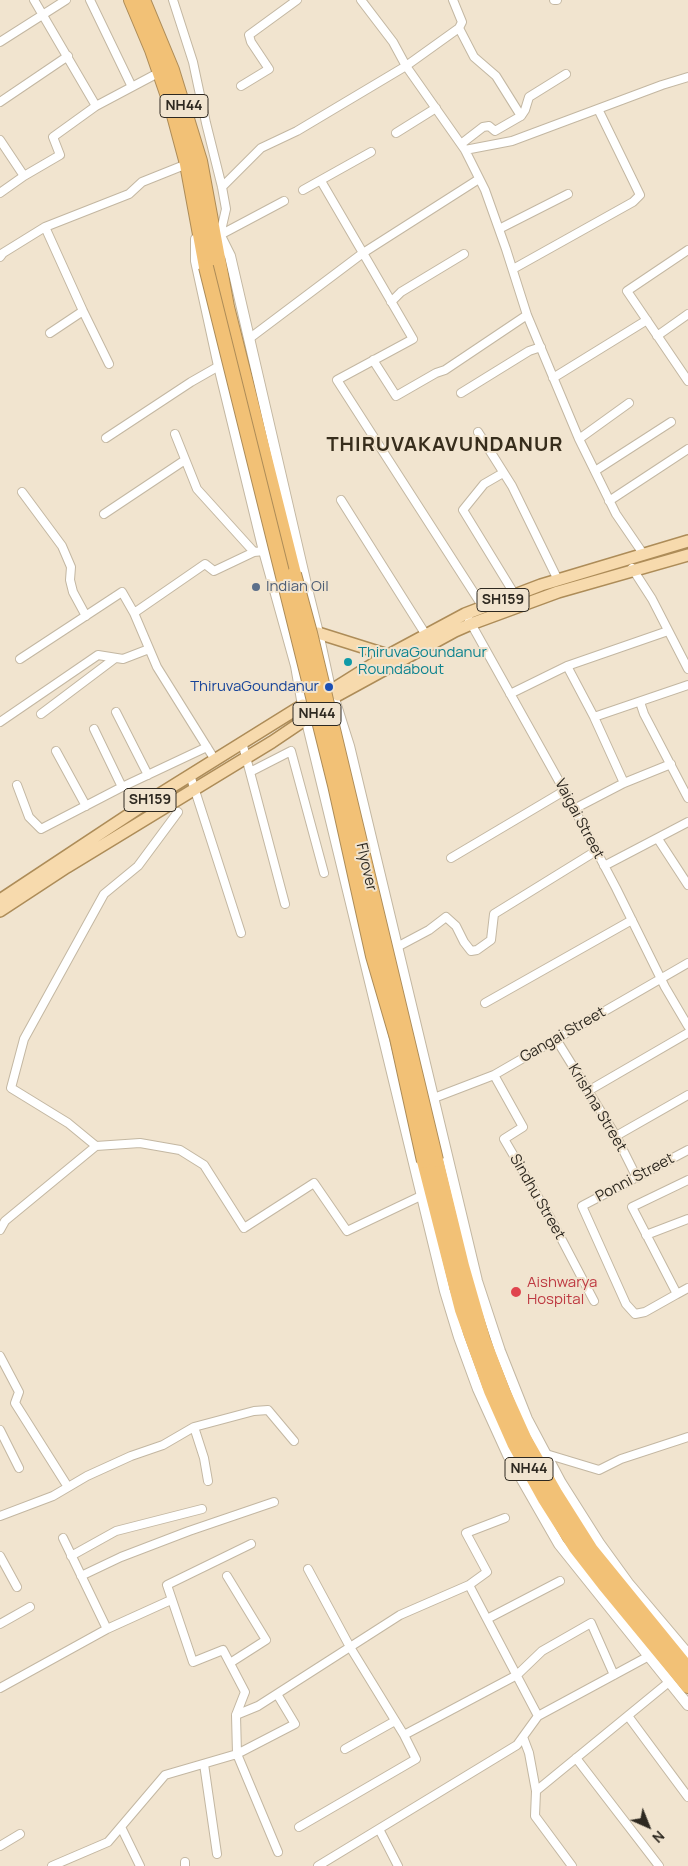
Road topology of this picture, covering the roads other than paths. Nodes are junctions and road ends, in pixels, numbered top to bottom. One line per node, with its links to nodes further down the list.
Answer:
1 (34, 0): 10 (street)
2 (66, 0): 10 (street)
3 (90, 0): 19 (street)
4 (130, 0): 15 (highway, NH44)
5 (143, 0): 38 (highway, NH44)
6 (173, 0): 33 (street)
7 (298, 0): 18 (street)
8 (361, 0): 14 (street)
9 (453, 0): 11 (street)
10 (43, 15): 12 (street); 13 (street)
11 (459, 28): 14 (street); 24 (street)
12 (0, 42)
13 (68, 56): 20 (street); 21 (street)
14 (406, 66): 22 (street); 33 (street)
15 (160, 72): 19 (street); 29 (highway, NH44)
16 (566, 74): 24 (street)
17 (688, 77): 23 (street)
18 (241, 86)
19 (132, 87): 21 (street)
20 (0, 102)
21 (96, 106): 30 (street)
22 (436, 108): 25 (street); 27 (street)
23 (598, 109): 27 (street); 47 (street)
24 (521, 116): 27 (street)
25 (396, 133)
26 (0, 140): 30 (street)
27 (463, 147): 31 (street)
28 (371, 152): 32 (street)
29 (187, 164): 38 (highway, NH44); 39 (street)
30 (24, 176): 35 (street)
31 (479, 179): 40 (street); 43 (street)
32 (321, 181): 34 (street); 43 (street)
33 (222, 187): 41 (street)
34 (303, 190)
35 (0, 193)
36 (568, 194): 40 (street)
37 (284, 201): 41 (street)
38 (203, 216): 41 (street); 46 (highway, NH44); 59 (street)
39 (45, 227): 45 (street); 49 (street)
40 (499, 229): 47 (street)
41 (220, 235): 55 (street)
42 (688, 250): 52 (street)
43 (363, 253): 48 (street); 55 (street)
44 (464, 254): 48 (street)
45 (0, 257)
46 (213, 266): 153 (highway, Flyover / NH44, bridge); 153 (highway, NH44, bridge)
47 (513, 269): 51 (street)
48 (391, 302): 57 (street)
49 (83, 310): 53 (street); 58 (street)
50 (688, 314): 54 (street)
51 (528, 315): 56 (street); 57 (street)
52 (646, 320): 54 (street); 60 (street)
53 (50, 333)
54 (657, 336): 61 (street)
55 (250, 338): 90 (street)
56 (541, 347): 60 (street); 62 (street)
57 (374, 360): 85 (street)
58 (109, 364)
59 (219, 366): 67 (street); 78 (street)
60 (553, 378): 68 (street)
61 (688, 381)
62 (461, 393)
63 (629, 403): 68 (street)
64 (671, 422): 71 (street)
65 (478, 432): 72 (street)
66 (175, 434): 70 (street)
67 (106, 438)
68 (579, 439): 71 (street)
69 (688, 449): 75 (street)
70 (185, 460): 76 (street); 78 (street)
71 (595, 471): 75 (street)
72 (503, 473): 83 (street); 84 (street)
73 (22, 492): 87 (street)
74 (341, 500): 91 (street)
75 (609, 501): 79 (street)
76 (104, 514)
77 (688, 541): 79 (main road, SH159)
78 (259, 552): 86 (street); 101 (street)
79 (644, 555): 81 (main road, SH159)
80 (688, 555): 82 (main road)
81 (627, 560): 82 (street); 83 (main road, SH159)
82 (634, 571): 88 (main road); 89 (street)
83 (558, 580): 84 (main road, SH159)
84 (515, 595): 85 (main road, SH159)
85 (483, 607): 88 (main road, SH159)
86 (134, 613): 87 (street); 92 (street)
87 (86, 616): 94 (street)
88 (468, 619): 91 (main road, SH159); 99 (main road); 100 (street, Vaigai Street)
89 (668, 631): 96 (street); 97 (street)
90 (318, 632): 93 (main road); 99 (street)
91 (426, 635): 93 (main road, SH159)
92 (150, 649): 95 (street); 110 (street)
93 (388, 656): 99 (main road, SH159)
94 (20, 659)
95 (114, 659): 104 (street); 107 (street)
96 (567, 666): 100 (street); 106 (street)
97 (688, 669)
98 (688, 685): 102 (street)
99 (333, 694): 101 (main road, SH159); 105 (main road, SH159); 139 (street)
100 (510, 694): 122 (street, Vaigai Street)
101 (302, 702): 105 (main road); 109 (main road, SH159)
102 (640, 702): 106 (street); 114 (street)
103 (116, 712): 116 (street)
104 (41, 714)
105 (309, 717): 112 (main road); 156 (street)
106 (594, 717): 118 (street)
107 (0, 722)
108 (94, 729): 120 (street)
109 (242, 742): 112 (street); 113 (main road, SH159)
110 (207, 747): 113 (street); 116 (street)
111 (56, 751): 124 (street)
112 (246, 757): 115 (street); 121 (main road)
113 (215, 760): 117 (main road, SH159)
114 (671, 764): 118 (street); 123 (street)
115 (250, 772): 132 (street); 135 (street)
116 (148, 775): 120 (street)
117 (190, 775): 121 (street); 134 (main road, SH159)
118 (624, 783): 125 (street)
119 (17, 785): 124 (street)
120 (122, 787): 124 (street)
121 (194, 789): 136 (main road); 138 (street)
122 (564, 792): 125 (street, Vaigai Street); 130 (street)
123 (688, 798)
124 (86, 806)
125 (574, 808): 129 (street, Vaigai Street)
126 (178, 812): 151 (street)
127 (688, 822): 128 (street)
128 (658, 839): 131 (street); 133 (street)
129 (596, 851): 131 (street, Vaigai Street); 139 (street)
130 (451, 858)
131 (604, 866): 137 (street, Vaigai Street)
132 (324, 873)
133 (688, 885)
134 (0, 900)
135 (285, 904)
136 (0, 911)
137 (632, 920): 141 (street, Vaigai Street); 142 (street)
138 (241, 933)
139 (397, 947): 149 (street)
140 (688, 963): 141 (street, Gangai Street)
141 (661, 980): 143 (street, Vaigai Street); 145 (street, Gangai Street)
142 (485, 1002)
143 (688, 1026)
144 (688, 1033): 147 (street)
145 (556, 1039): 146 (street, Gangai Street); 147 (street, Krishna Street)
146 (494, 1075): 149 (street, Gangai Street); 163 (street, Sindhu Street)
147 (588, 1091): 150 (street, Krishna Street)
148 (688, 1094): 150 (street)
149 (434, 1098): 156 (street)
150 (616, 1136): 154 (street, Krishna Street)
151 (96, 1146): 156 (street); 159 (street)
152 (688, 1150): 154 (street, Ponni Street)
153 (430, 1160): 156 (highway, NH44)
154 (637, 1178): 162 (street, Ponni Street)
155 (688, 1180): 160 (street)
156 (437, 1189): 157 (highway, NH44); 169 (street); 194 (street)
157 (444, 1214): 196 (highway, NH44); 200 (highway, NH44)
158 (688, 1219): 160 (street)
159 (0, 1230)
160 (646, 1235): 162 (street)
161 (688, 1288): 162 (street)
162 (677, 1294)
163 (594, 1301)
164 (0, 1356): 172 (street)
165 (194, 1427): 168 (street); 171 (street); 172 (street)
166 (0, 1430): 170 (street)
167 (688, 1438): 169 (street)
168 (294, 1441)
169 (546, 1454): 193 (street)
170 (19, 1468)
171 (208, 1481)
172 (68, 1487): 175 (street)
173 (274, 1502): 182 (street)
174 (202, 1509): 180 (street)
175 (0, 1516)
176 (504, 1518): 185 (street)
177 (63, 1538): 180 (street)
178 (251, 1544): 187 (street)
179 (0, 1556): 186 (street)
180 (71, 1556): 182 (street)
181 (308, 1569): 192 (street)
182 (81, 1576): 191 (street)
183 (228, 1576): 195 (street)
184 (560, 1581): 189 (street)
185 (469, 1585): 189 (street); 192 (street)
186 (17, 1587)
187 (172, 1600): 191 (street); 195 (street)
188 (30, 1608): 190 (street)
189 (487, 1619): 197 (street)
190 (0, 1624)
191 (108, 1629): 201 (street)
192 (350, 1647): 202 (street); 207 (street)
193 (688, 1654)
194 (649, 1656): 198 (street); 199 (street)
195 (230, 1663): 204 (street)
196 (688, 1669)
197 (517, 1675): 198 (street); 205 (street); 208 (street)
198 (614, 1675): 205 (street)
199 (670, 1682): 203 (street); 206 (street)
200 (688, 1686)
201 (0, 1688)
202 (277, 1694): 204 (street); 211 (street)
203 (688, 1705)
204 (236, 1715): 211 (street)
205 (538, 1716): 209 (street)
206 (628, 1716): 212 (street); 215 (street)
207 (395, 1720): 208 (street); 210 (street)
208 (404, 1735): 217 (street)
209 (523, 1737): 214 (street); 218 (street)
210 (345, 1749)
211 (237, 1754): 213 (street); 221 (street)
212 (576, 1758): 214 (street); 228 (street)
213 (204, 1764): 216 (street); 222 (street)
214 (536, 1791): 227 (street)
215 (688, 1797)
216 (121, 1827): 223 (street); 224 (street)
217 (299, 1827)
218 (379, 1829): 225 (street); 226 (street)
219 (20, 1834): 220 (street)
220 (0, 1846)
221 (278, 1852)
222 (217, 1854)
223 (52, 1866)
224 (140, 1866)
225 (318, 1866)
226 (398, 1866)
227 (572, 1866)
228 (659, 1866)

